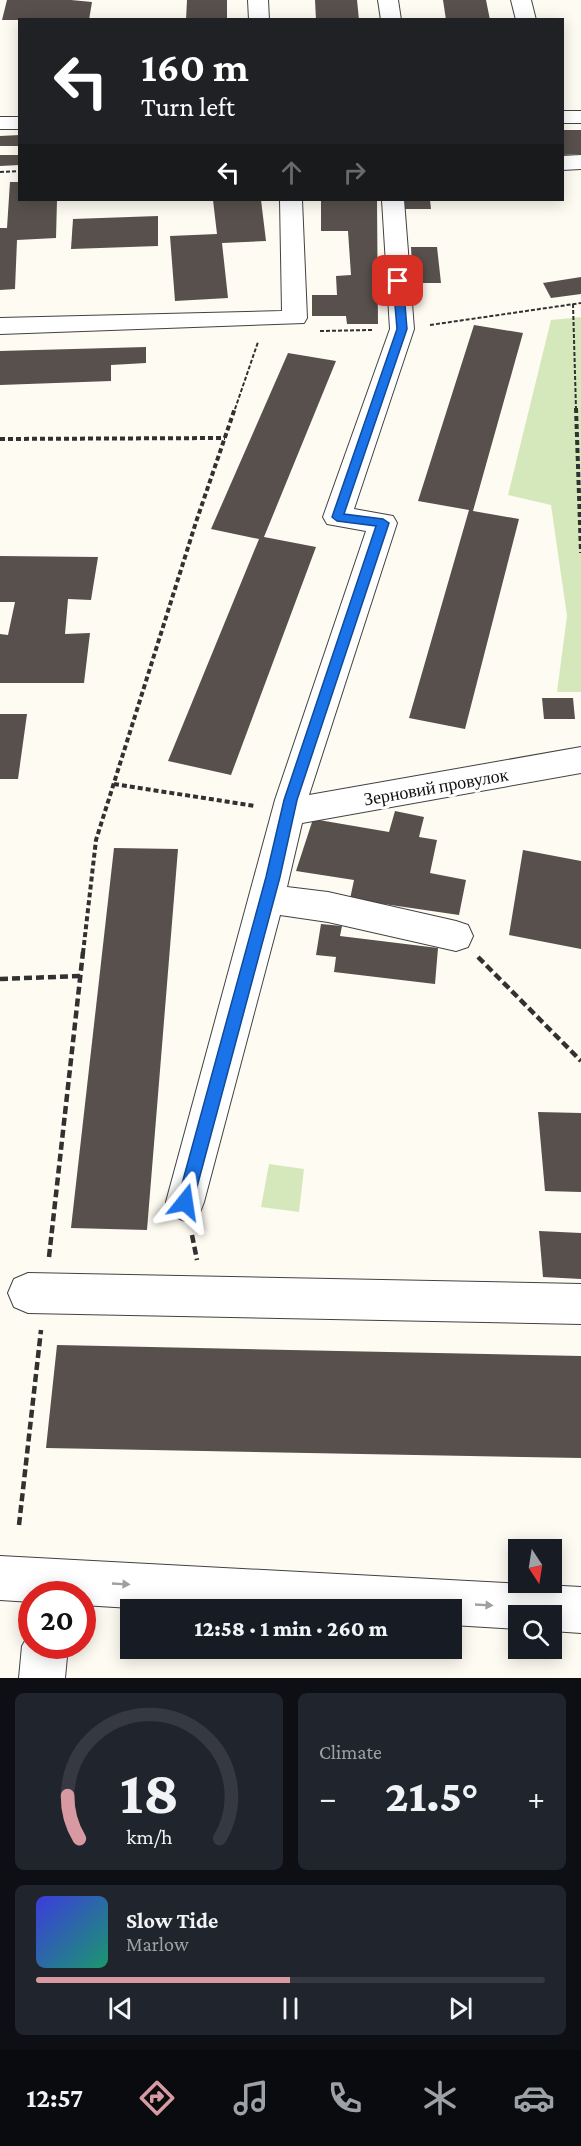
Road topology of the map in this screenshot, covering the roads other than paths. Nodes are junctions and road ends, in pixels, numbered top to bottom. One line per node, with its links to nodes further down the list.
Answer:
1 (258, 0): 4 (street)
2 (388, 0): 5 (street)
3 (521, 0): 6 (street)
4 (259, 18)
5 (391, 18)
6 (526, 18)
7 (564, 117): 8 (street)
8 (581, 117)
9 (0, 123): 10 (street)
10 (18, 123)
11 (564, 162): 12 (street)
12 (581, 162)
13 (291, 201): 15 (street)
14 (393, 201): 17 (street)
15 (0, 326)
16 (581, 760): 17 (street, Зерновий провулок)
17 (290, 812): 18 (street)
18 (267, 898): 19 (street); 20 (street)
19 (456, 936)
20 (185, 1202)
21 (37, 1293): 22 (street)
22 (581, 1304)
23 (0, 1578): 24 (street)
24 (18, 1581)
25 (96, 1589): 26 (street, one-way to 26)
26 (581, 1610)
27 (44, 1659): 28 (street)
28 (42, 1678)

